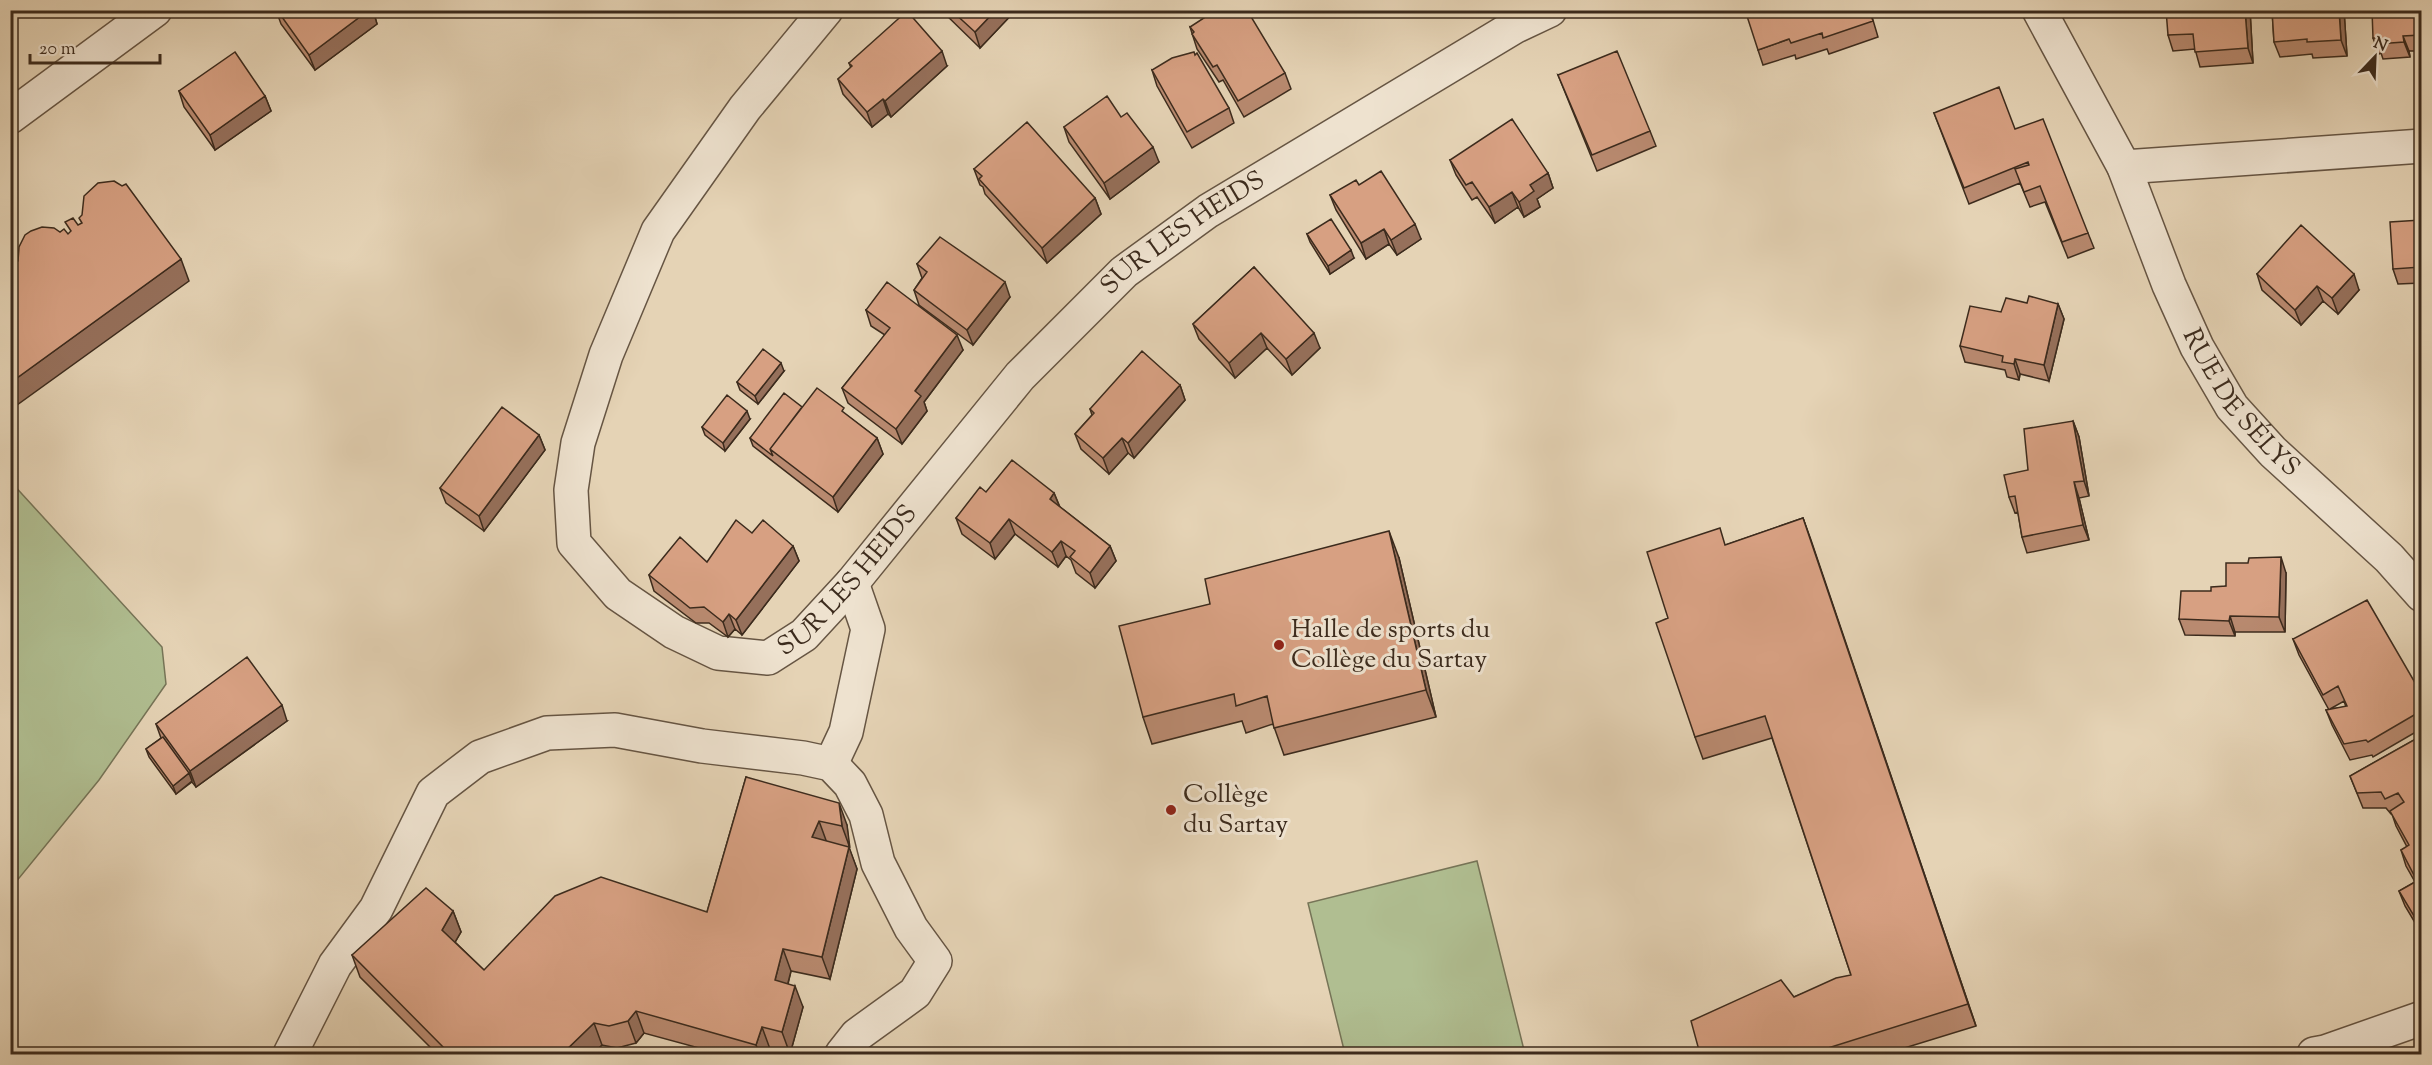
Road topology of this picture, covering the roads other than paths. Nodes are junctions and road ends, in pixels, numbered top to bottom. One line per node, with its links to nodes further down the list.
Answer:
1 (155, 10): 5 (street)
2 (826, 10): 8 (street, SUR LES HEIDS)
3 (1550, 10): 8 (street, SUR LES HEIDS)
4 (2039, 10): 7 (street)
5 (10, 117)
6 (2421, 146): 7 (street)
7 (2124, 167): 9 (street, RUE DE SÉLYS)
8 (852, 583): 10 (street)
9 (2421, 595)
10 (831, 764): 12 (street); 13 (street)
11 (2421, 1018): 14 (street)
12 (290, 1054)
13 (842, 1054)
14 (2314, 1054)

